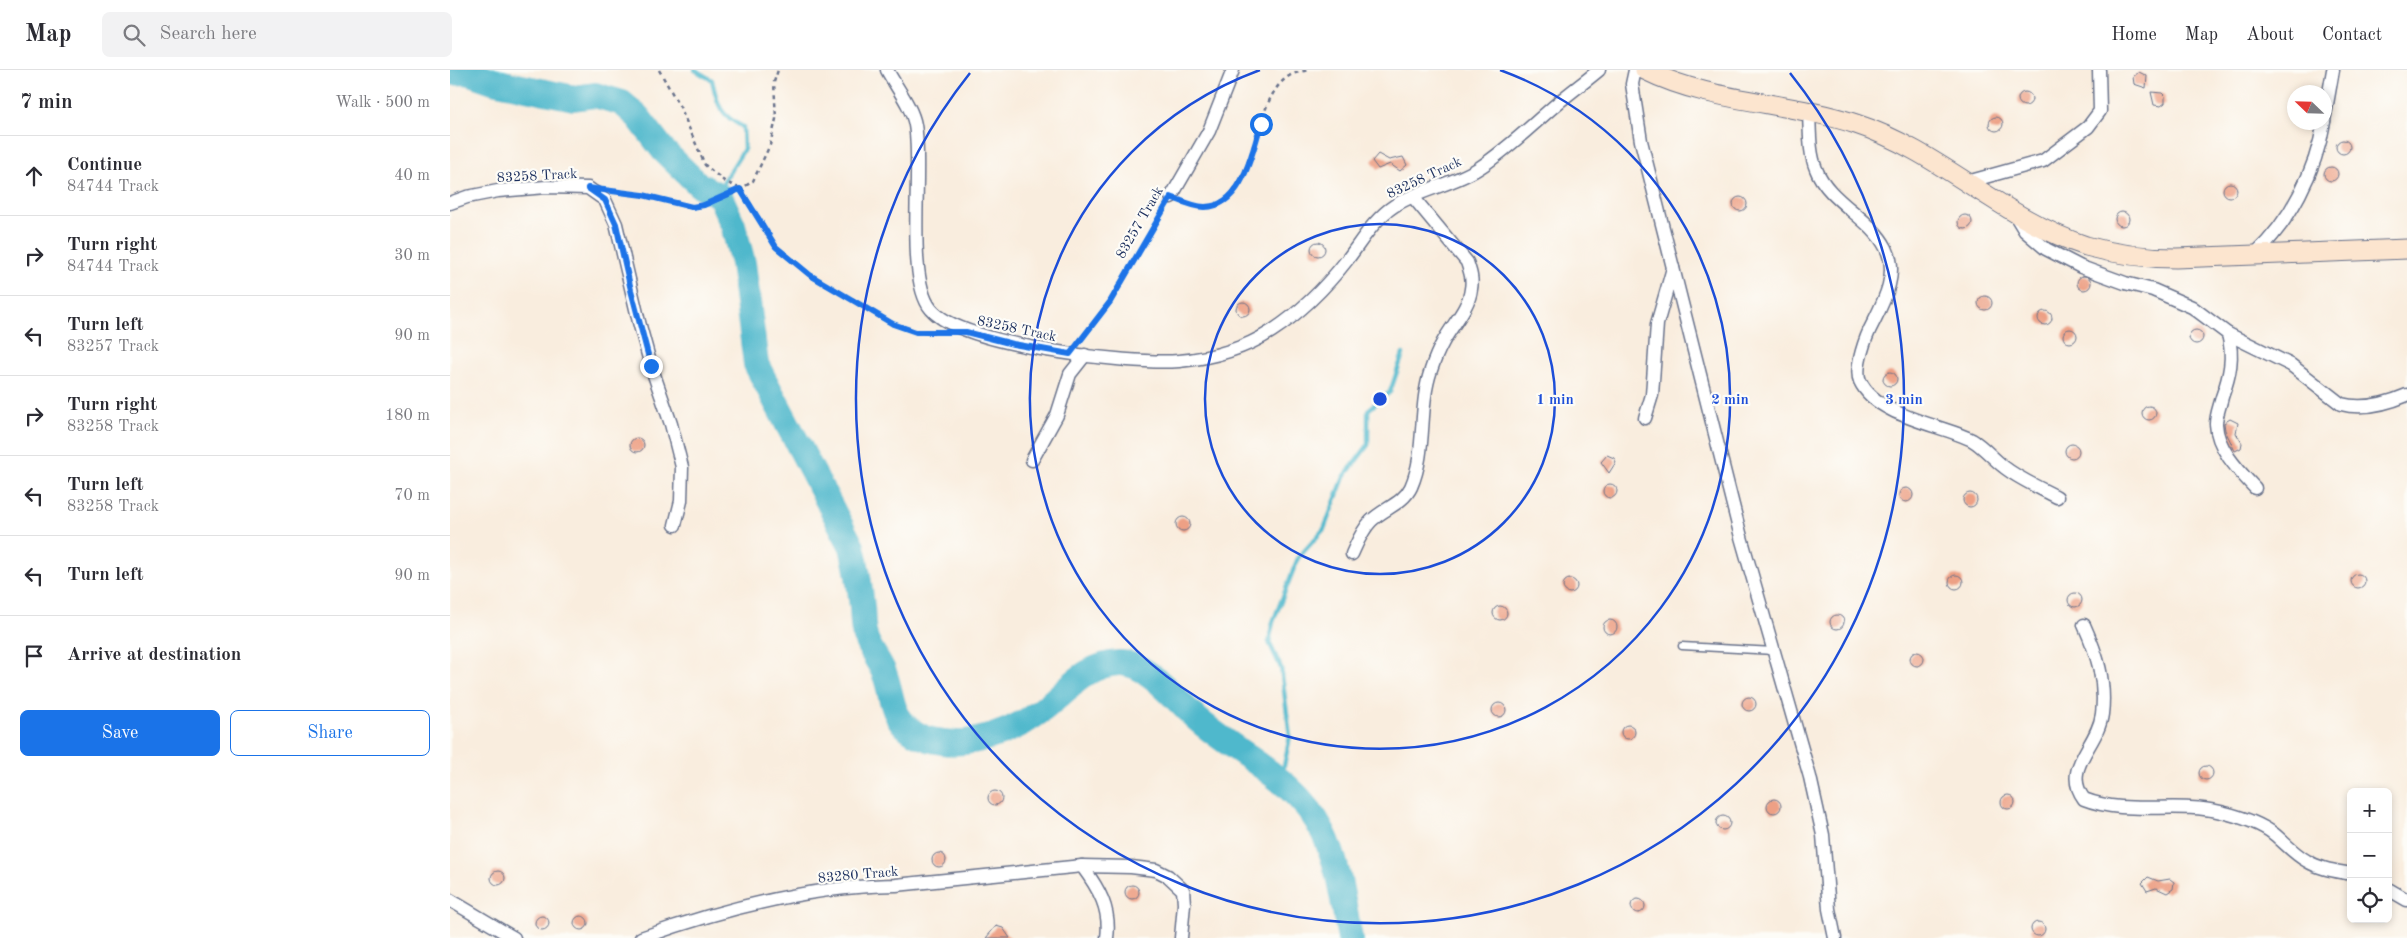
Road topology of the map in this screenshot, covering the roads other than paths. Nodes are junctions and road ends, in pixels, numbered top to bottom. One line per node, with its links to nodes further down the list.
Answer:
1 (887, 70): 20 (street, 83258 Track)
2 (1233, 70): 12 (street, 83257 Track)
3 (1599, 70): 13 (street, 83258 Track)
4 (1635, 70): 18 (street)
5 (1645, 70): 9 (street)
6 (2099, 70): 11 (street)
7 (2332, 70): 8 (street)
8 (2330, 85)
9 (1809, 113): 11 (street); 25 (street)
10 (2322, 130): 17 (street)
11 (1967, 182): 15 (street)
12 (1171, 197)
13 (1413, 197): 20 (street, 83258 Track); 27 (street)
14 (450, 203): 26 (street, 83258 Track)
15 (2011, 209): 17 (street); 19 (street)
16 (2407, 249): 17 (street)
17 (2254, 256)
18 (1673, 268): 22 (street); 30 (street)
19 (2228, 334): 21 (street); 24 (street)
20 (1085, 355): 23 (street)
21 (2407, 395)
22 (1645, 418)
23 (1032, 460)
24 (2255, 488)
25 (2056, 497)
26 (675, 525)
27 (1352, 554)
28 (2084, 625): 32 (street)
29 (1682, 646): 30 (lane)
30 (1774, 651): 40 (street)
31 (1082, 866): 37 (street, 83280 Track); 38 (street); 39 (street, 83280 Track)
32 (2347, 873)
33 (2392, 891): 35 (street)
34 (450, 900): 36 (street)
35 (2407, 900)
36 (514, 938)
37 (641, 938)
38 (1107, 938)
39 (1181, 938)
40 (1835, 938)

